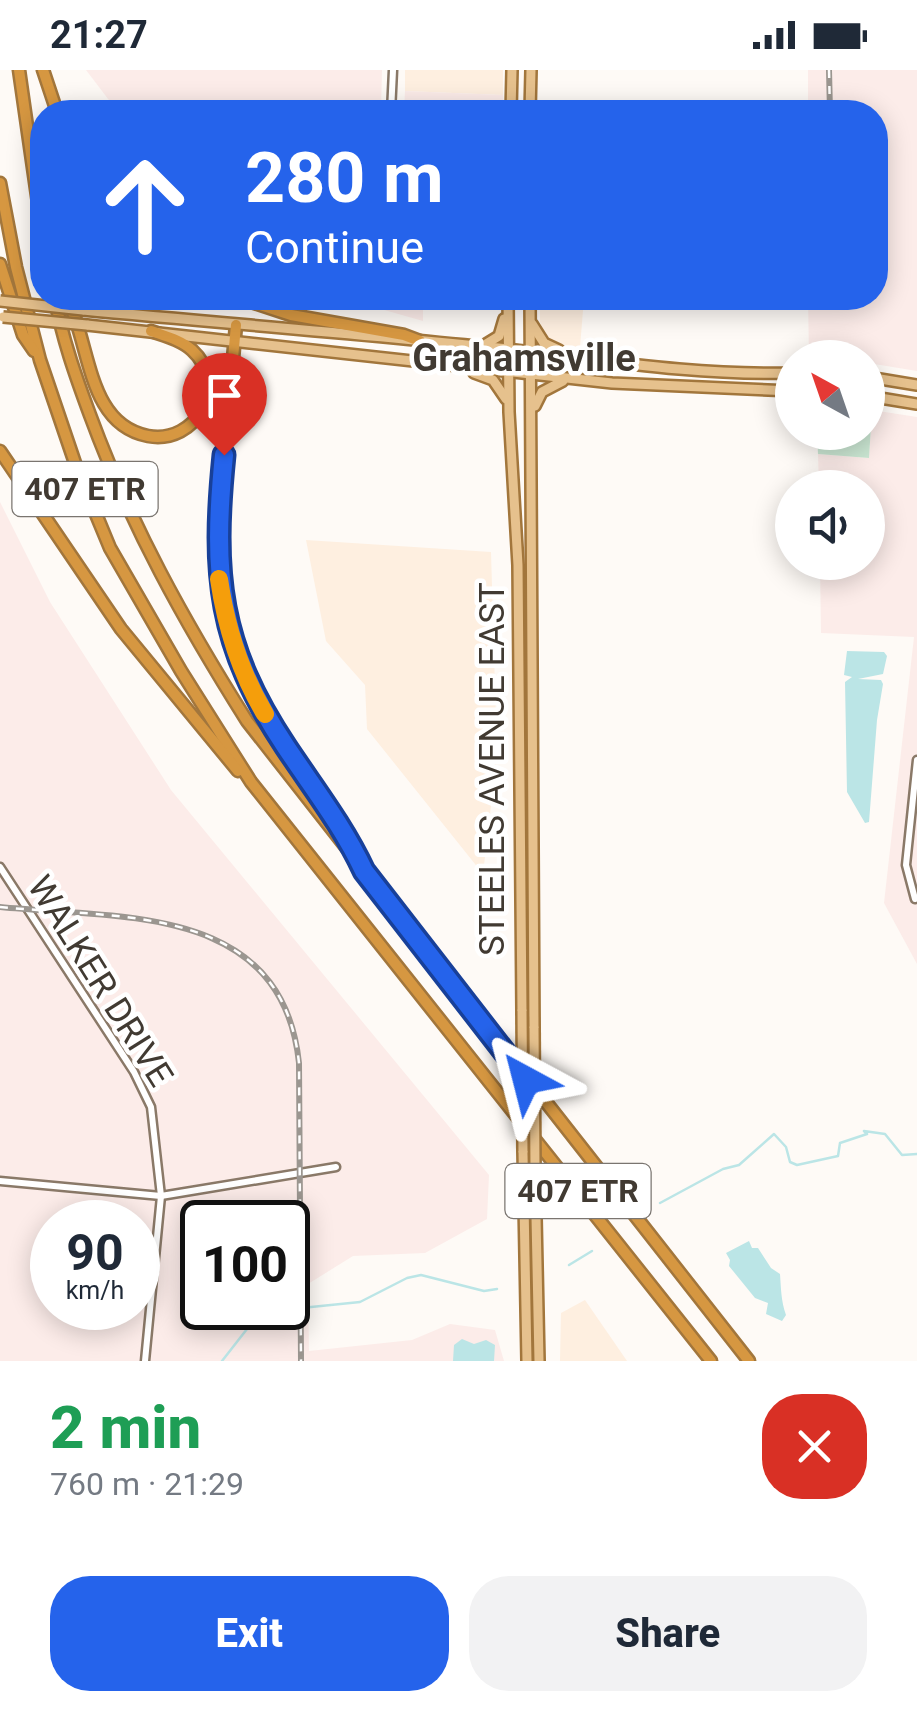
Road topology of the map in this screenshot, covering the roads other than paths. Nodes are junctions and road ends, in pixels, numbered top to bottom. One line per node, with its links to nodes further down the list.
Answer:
1 (19, 70): 10 (highway)
2 (43, 70): 6 (highway)
3 (393, 70): 7 (street)
4 (512, 70): 8 (main road)
5 (530, 70): 9 (main road)
6 (53, 100)
7 (392, 100)
8 (511, 100)
9 (530, 100)
10 (30, 157)
11 (0, 183): 32 (highway, 407 ETR)
12 (0, 264): 32 (highway)
13 (0, 302): 14 (main road, bridge)
14 (30, 305)
15 (58, 310): 49 (highway, 407 ETR)
16 (70, 310): 25 (highway)
17 (83, 310): 24 (main road, bridge)
18 (276, 310): 27 (highway)
19 (504, 310): 28 (main road)
20 (508, 310): 29 (main road, STEELES AVENUE EAST)
21 (530, 310): 22 (main road, STEELES AVENUE EAST)
22 (530, 316): 30 (main road, STEELES AVENUE EAST); 31 (main road)
23 (2, 317): 25 (main road, bridge)
24 (236, 324): 26 (highway); 27 (main road)
25 (151, 331): 26 (main road)
26 (235, 340): 33 (main road); 49 (highway)
27 (420, 341): 28 (main road)
28 (468, 346): 29 (main road)
29 (509, 350): 30 (main road); 34 (main road, STEELES AVENUE EAST)
30 (531, 352): 31 (main road); 35 (main road, STEELES AVENUE EAST)
31 (584, 358): 36 (main road)
32 (40, 360): 47 (highway, 407 ETR)
33 (438, 365): 34 (main road); 43 (main road)
34 (509, 372): 35 (main road); 43 (main road, STEELES AVENUE EAST)
35 (531, 374): 37 (main road); 44 (main road, STEELES AVENUE EAST)
36 (775, 374)
37 (580, 379): 40 (main road); 44 (main road)
38 (885, 380): 39 (main road)
39 (917, 385)
40 (775, 390)
41 (885, 399): 42 (main road)
42 (917, 404)
43 (510, 412): 55 (main road, STEELES AVENUE EAST, bridge)
44 (531, 418): 56 (main road, STEELES AVENUE EAST, bridge)
45 (0, 451): 47 (highway)
46 (917, 760): 50 (street)
47 (251, 782): 57 (highway, 407 ETR)
48 (0, 867): 53 (street, WALKER DRIVE)
49 (364, 871): 58 (highway, 407 ETR)
50 (915, 899)
51 (336, 1166): 53 (street)
52 (0, 1181): 53 (street)
53 (161, 1196): 54 (street, WALKER DRIVE)
54 (144, 1361)
55 (527, 1361)
56 (538, 1361)
57 (711, 1361)
58 (749, 1361)

